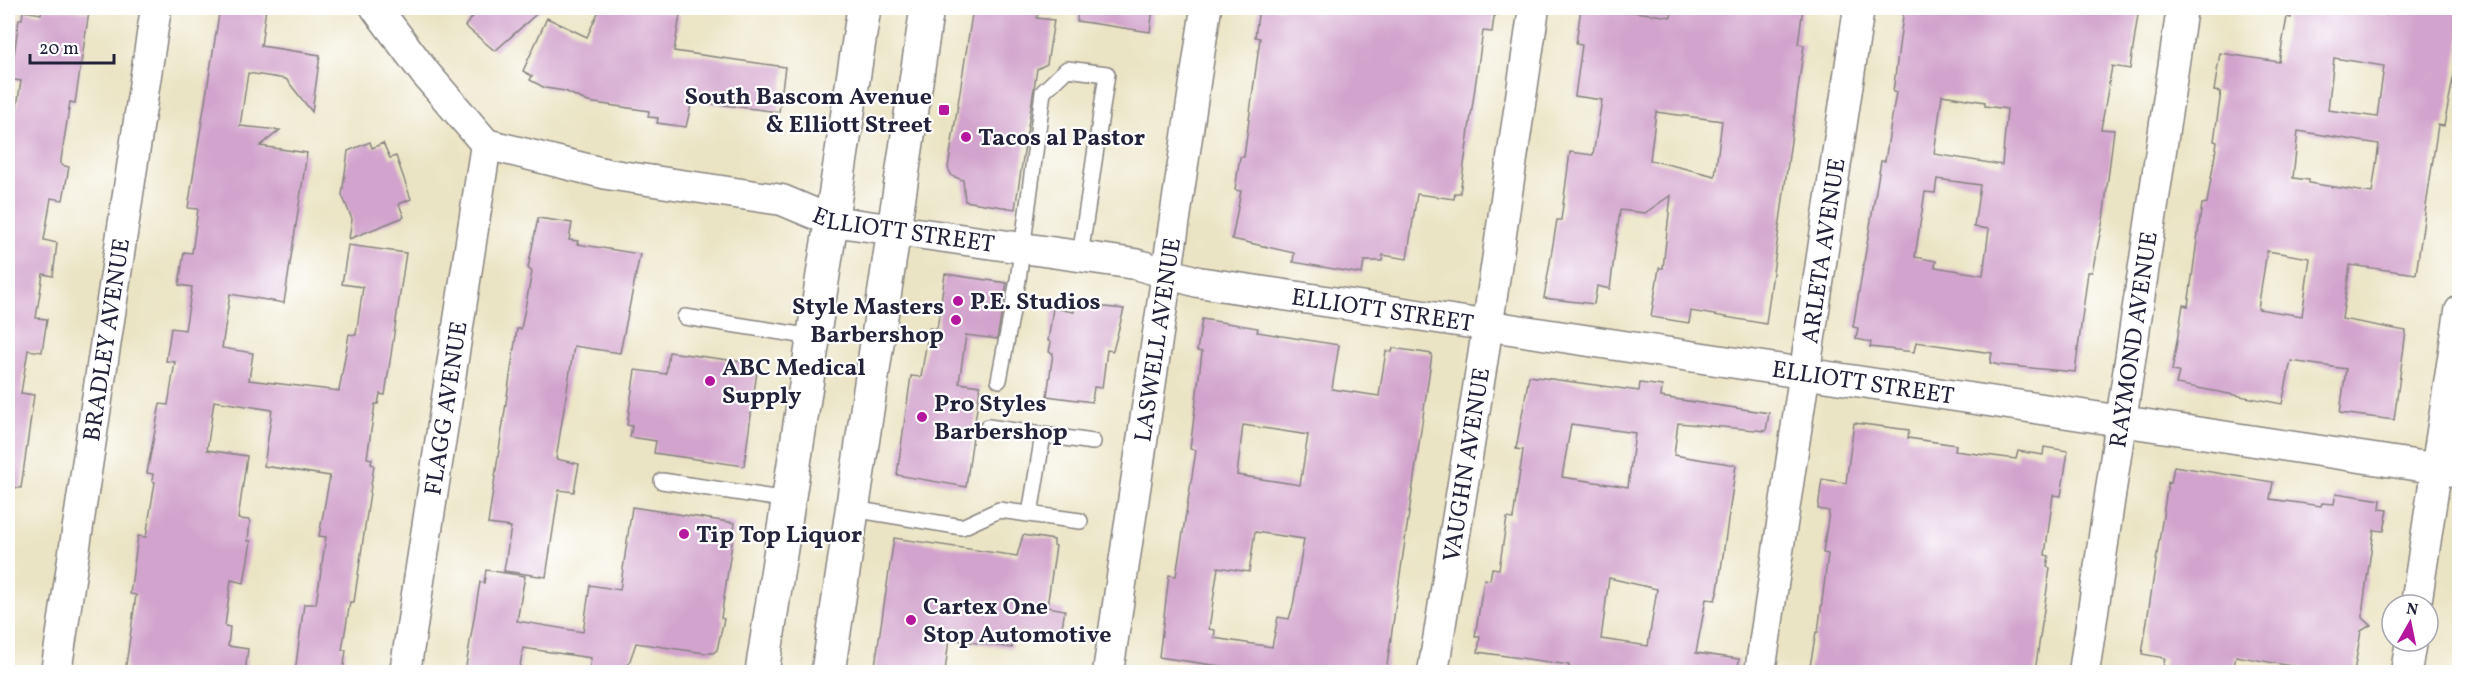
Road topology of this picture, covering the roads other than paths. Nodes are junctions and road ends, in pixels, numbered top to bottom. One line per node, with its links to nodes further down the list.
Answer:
1 (156, 8): 33 (street, BRADLEY AVENUE)
2 (376, 8): 9 (street)
3 (864, 8): 10 (main road)
4 (927, 8): 11 (main road)
5 (1206, 8): 14 (street, LASWELL AVENUE)
6 (1534, 8): 17 (street, VAUGHN AVENUE)
7 (1859, 8): 19 (street, ARLETA AVENUE)
8 (2182, 8): 21 (street, RAYMOND AVENUE)
9 (486, 144): 10 (street, ELLIOTT STREET); 34 (street, FLAGG AVENUE)
10 (832, 221): 11 (street, ELLIOTT STREET); 18 (main road)
11 (895, 229): 12 (street, ELLIOTT STREET); 28 (main road)
12 (1021, 247): 13 (street, ELLIOTT STREET); 13 (lane); 20 (lane)
13 (1080, 256): 14 (street, ELLIOTT STREET)
14 (1166, 273): 17 (street, ELLIOTT STREET); 37 (street, LASWELL AVENUE)
15 (2460, 311): 25 (street)
16 (685, 317): 18 (lane)
17 (1488, 324): 19 (street, ELLIOTT STREET); 38 (street, VAUGHN AVENUE)
18 (813, 337): 27 (main road)
19 (1805, 374): 21 (street, ELLIOTT STREET); 39 (street, ARLETA AVENUE)
20 (999, 380)
21 (2121, 422): 25 (street, ELLIOTT STREET); 40 (street, RAYMOND AVENUE)
22 (988, 427): 23 (lane)
23 (1043, 435): 24 (lane); 29 (lane)
24 (1093, 442)
25 (2448, 470): 31 (street)
26 (662, 481): 27 (lane)
27 (788, 500): 35 (main road)
28 (853, 509): 29 (lane); 36 (main road)
29 (1030, 514): 30 (lane)
30 (1080, 521)
31 (2419, 593)
32 (2409, 653): 41 (street)
33 (56, 672)
34 (405, 672)
35 (762, 672)
36 (828, 672)
37 (1108, 672)
38 (1433, 672)
39 (1760, 672)
40 (2084, 672)
41 (2406, 672)

